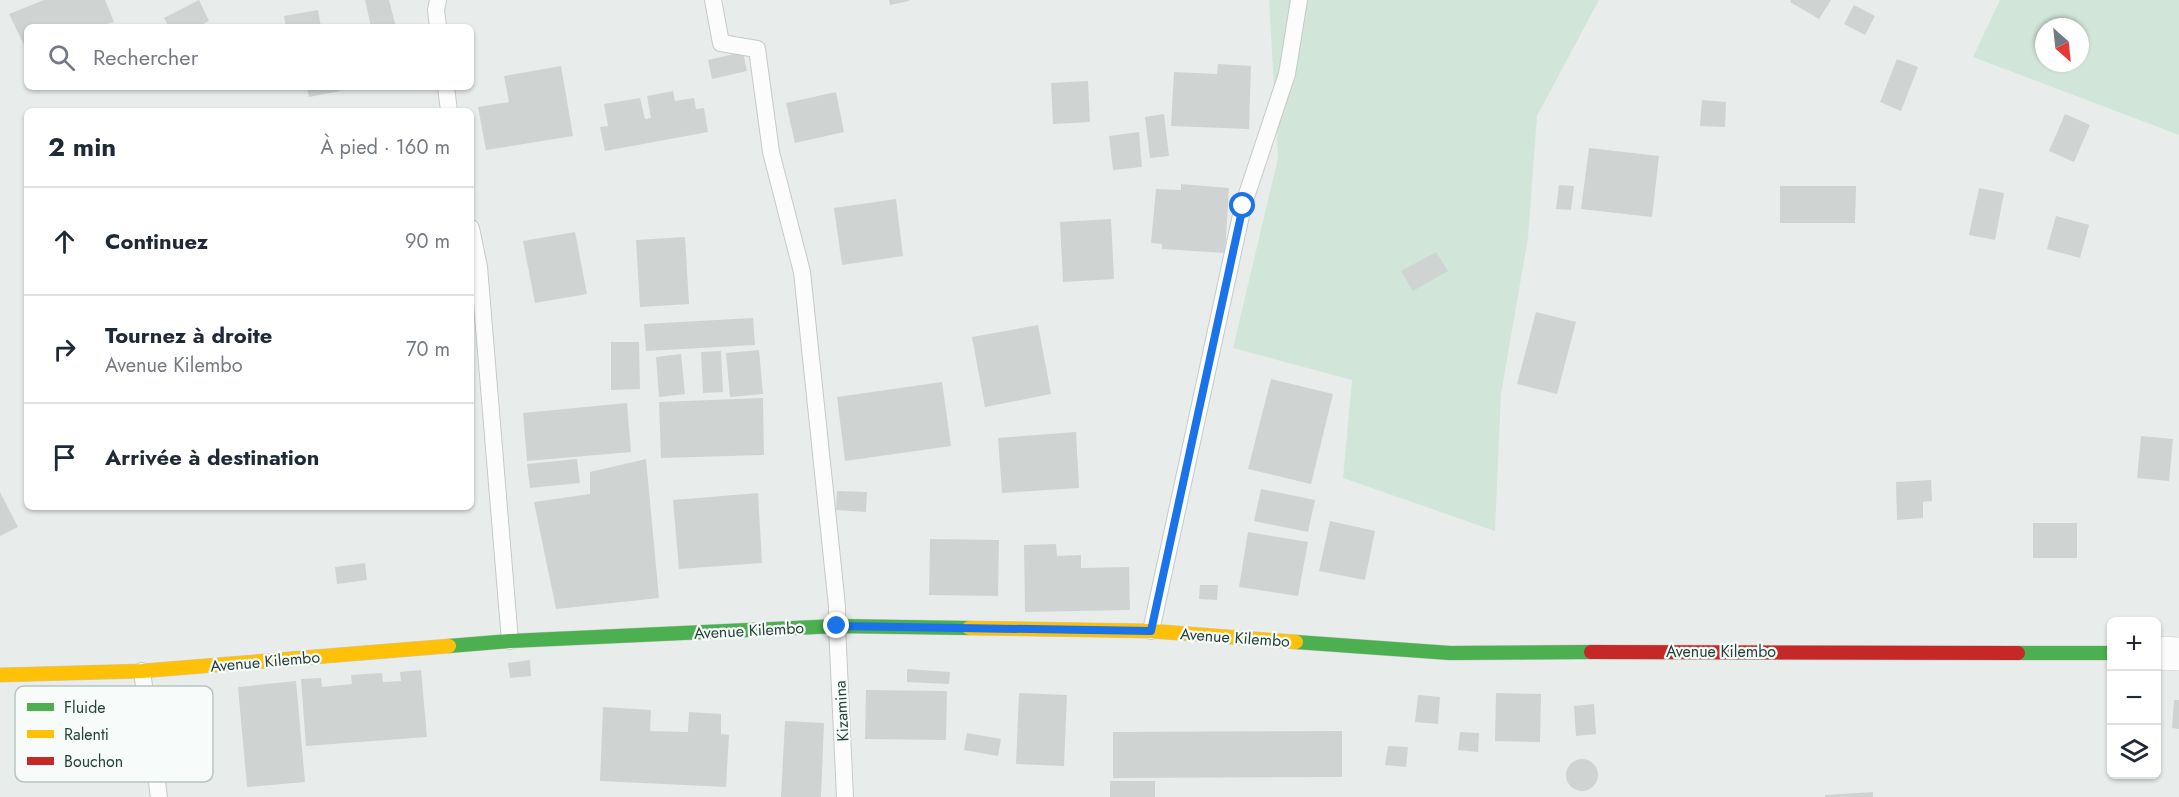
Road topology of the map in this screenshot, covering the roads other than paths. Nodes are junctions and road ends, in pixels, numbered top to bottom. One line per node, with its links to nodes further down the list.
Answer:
1 (438, 0): 4 (lane)
2 (713, 0): 8 (lane, Kizamina)
3 (1299, 0): 9 (lane)
4 (438, 24)
5 (446, 90): 6 (lane)
6 (449, 108)
7 (474, 243): 10 (lane)
8 (837, 626): 9 (street, Avenue Kilembo); 10 (street, Avenue Kilembo); 19 (lane, Kizamina)
9 (1151, 631): 11 (street, Avenue Kilembo)
10 (510, 641): 14 (street, Avenue Kilembo)
11 (2107, 653)
12 (2161, 653): 13 (street)
13 (2179, 654)
14 (142, 671): 15 (street, Avenue Kilembo); 16 (lane)
15 (0, 675)
16 (144, 686)
17 (157, 782): 18 (lane)
18 (159, 797)
19 (845, 797)

